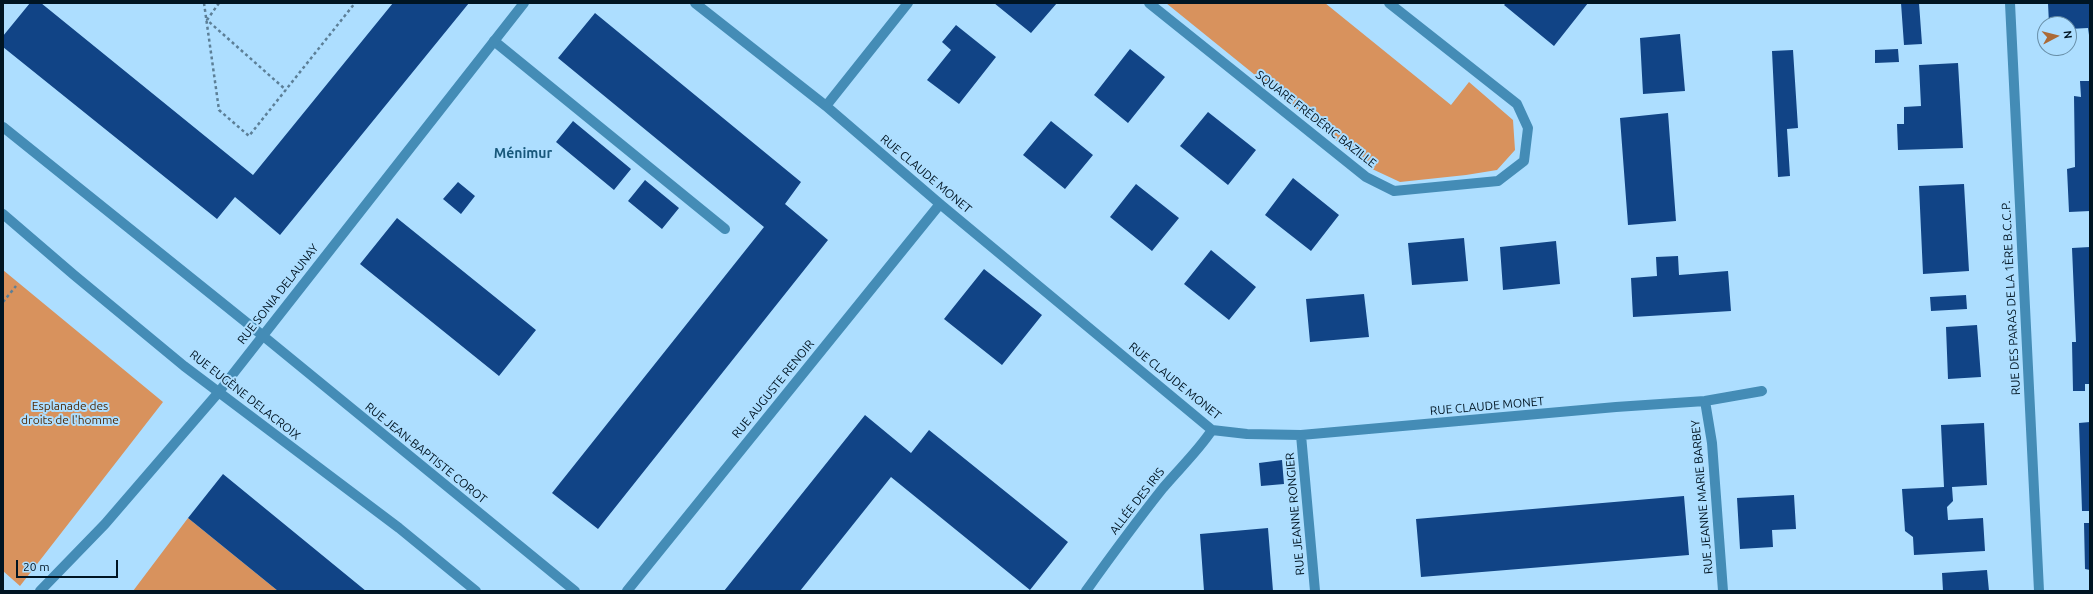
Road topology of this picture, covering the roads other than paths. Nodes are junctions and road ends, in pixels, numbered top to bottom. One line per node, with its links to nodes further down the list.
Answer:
1 (524, 3): 7 (street, RUE SONIA DELAUNAY)
2 (695, 3): 8 (street, RUE CLAUDE MONET)
3 (908, 3): 8 (street)
4 (1149, 3): 5 (street, SQUARE FRÉDÉRIC BAZILLE)
5 (1388, 3)
6 (2010, 3): 26 (street, RUE DES PARAS DE LA 1ÈRE B.C.C.P.)
7 (494, 41): 12 (street); 13 (street, RUE SONIA DELAUNAY)
8 (826, 106): 10 (street, RUE CLAUDE MONET)
9 (3, 127): 13 (street, RUE JEAN-BAPTISTE COROT)
10 (940, 204): 17 (street, RUE CLAUDE MONET); 22 (street, RUE AUGUSTE RENOIR)
11 (3, 214): 15 (street, RUE EUGÈNE DELACROIX)
12 (725, 229)
13 (262, 335): 15 (street, RUE SONIA DELAUNAY); 21 (street, RUE JEAN-BAPTISTE COROT)
14 (1762, 392): 16 (street, RUE CLAUDE MONET)
15 (218, 393): 19 (street, RUE SONIA DELAUNAY); 20 (street, RUE EUGÈNE DELACROIX)
16 (1706, 402): 18 (street, RUE CLAUDE MONET); 25 (street, RUE JEANNE MARIE BARBEY)
17 (1212, 430): 18 (street, RUE CLAUDE MONET); 23 (street, ALLÉE DES IRIS)
18 (1300, 435): 24 (street, RUE JEANNE RONGIER)
19 (40, 591)
20 (476, 591)
21 (575, 591)
22 (627, 591)
23 (1086, 591)
24 (1316, 591)
25 (1723, 591)
26 (2039, 591)

